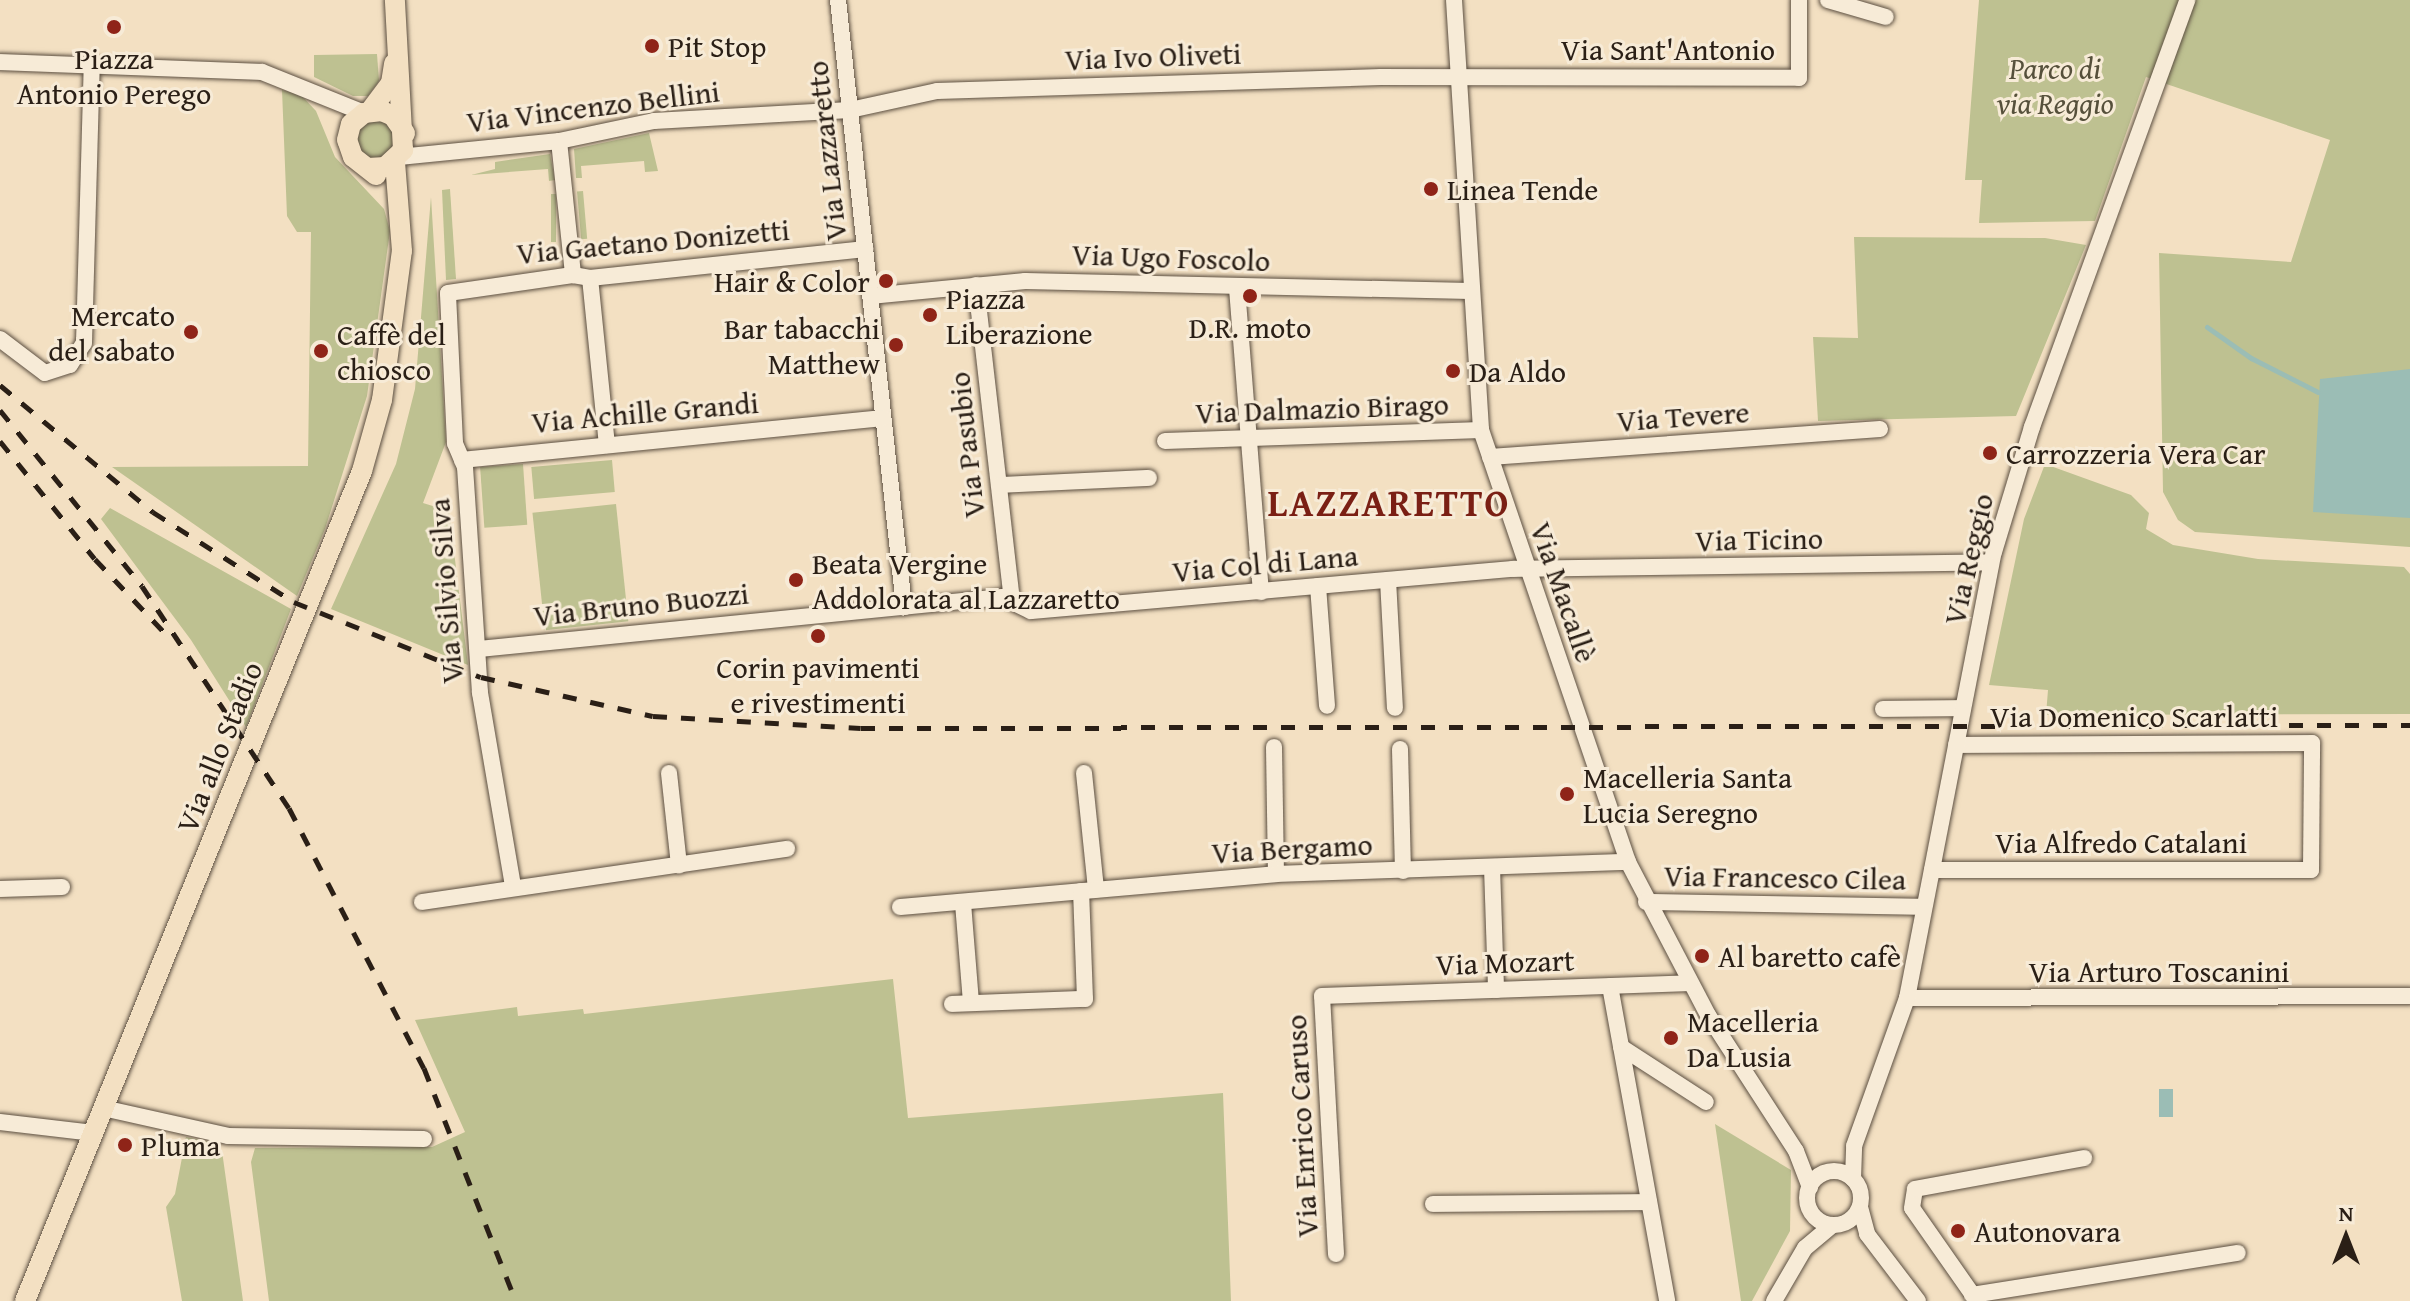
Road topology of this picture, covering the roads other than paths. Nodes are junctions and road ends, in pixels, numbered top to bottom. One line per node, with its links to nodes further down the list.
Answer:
1 (392, 0): 13 (main road, Via allo Stadio); 16 (main road, Via allo Stadio)
2 (838, 0): 12 (street, Via Lazzaretto)
3 (1454, 0): 10 (street, Via Macallè)
4 (1799, 0): 10 (street, Via Sant'Antonio)
5 (1828, 0): 7 (street)
6 (2187, 0): 37 (street, Via Reggio)
7 (1886, 17)
8 (0, 62): 9 (street)
9 (92, 65): 11 (street); 26 (street)
10 (1460, 76): 12 (street, Via Ivo Oliveti); 23 (street, Via Macallè)
11 (318, 92): 13 (street); 14 (street)
12 (850, 110): 15 (street, Via Vincenzo Bellini); 19 (street, Via Lazzaretto)
13 (367, 112): 14 (main road, Via allo Stadio); 16 (main road)
14 (347, 140): 17 (main road)
15 (559, 141): 16 (street, Via Vincenzo Bellini); 20 (street)
16 (401, 147): 17 (main road); 18 (main road, Via allo Stadio)
17 (368, 168): 18 (main road)
18 (397, 199): 81 (main road, Via allo Stadio)
19 (865, 249): 20 (street, Via Gaetano Donizetti); 25 (street, Via Lazzaretto)
20 (582, 277): 24 (street, Via Gaetano Donizetti); 32 (street)
21 (976, 285): 22 (street, Via Ugo Foscolo); 25 (street, Via Ugo Foscolo); 36 (street, Via Pasubio)
22 (1237, 288): 23 (street, Via Ugo Foscolo); 30 (street)
23 (1470, 291): 29 (street, Via Macallè)
24 (448, 293): 34 (street, Via Silvio Silva)
25 (870, 296): 27 (street)
26 (0, 339)
27 (883, 418): 32 (street, Via Achille Grandi); 43 (street)
28 (1880, 429): 33 (street, Via Tevere)
29 (1481, 430): 30 (street, Via Dalmazio Birago); 33 (street, Via Macallè)
30 (1248, 439): 31 (street, Via Dalmazio Birago); 41 (street)
31 (1165, 441)
32 (607, 445): 34 (street, Via Achille Grandi)
33 (1490, 457): 38 (street, Via Macallè)
34 (462, 460): 44 (street, Via Silvio Silva)
35 (1149, 478): 36 (street)
36 (1000, 485): 42 (street, Via Pasubio)
37 (1991, 562): 38 (street, Via Ticino); 47 (street, Via Reggio)
38 (1527, 569): 39 (street, Via Col di Lana); 55 (street, Via Macallè)
39 (1388, 580): 40 (street, Via Col di Lana); 46 (street)
40 (1318, 586): 41 (street, Via Col di Lana); 45 (street)
41 (1261, 592): 42 (street, Via Col di Lana)
42 (1012, 600): 43 (street, Via Col di Lana)
43 (904, 607): 44 (street, Via Bruno Buozzi)
44 (479, 649): 62 (street, Via Silvio Silva)
45 (1327, 706)
46 (1395, 708)
47 (1963, 708): 48 (street); 49 (street, Via Reggio)
48 (1883, 709)
49 (1956, 745): 58 (street, Via Reggio); 59 (street, Via Domenico Scarlatti)
50 (1274, 747): 61 (street)
51 (1400, 749): 60 (street)
52 (669, 773): 56 (street)
53 (1084, 773): 65 (street)
54 (787, 849): 56 (street)
55 (1628, 862): 57 (street, Via Bergamo); 67 (street, Via Macallè)
56 (679, 865): 62 (street)
57 (1492, 867): 60 (street, Via Bergamo); 73 (street)
58 (1932, 870): 59 (street, Via Alfredo Catalani); 70 (street, Via Reggio)
59 (2311, 870)
60 (1403, 871): 61 (street, Via Bergamo)
61 (1276, 874): 65 (street, Via Bergamo)
62 (513, 886): 66 (street)
63 (62, 887): 64 (street)
64 (0, 889)
65 (1089, 890): 68 (street, Via Bergamo); 77 (street)
66 (422, 902)
67 (1646, 902): 70 (street, Via Francesco Cilea); 71 (street, Via Macallè)
68 (963, 903): 69 (street, Via Bergamo); 77 (street)
69 (900, 907)
70 (1924, 907): 76 (street, Via Reggio)
71 (1690, 983): 72 (street, Via Mozart); 86 (street, Via Macallè)
72 (1610, 986): 73 (street, Via Mozart); 79 (street)
73 (1496, 990): 74 (street, Via Mozart)
74 (1322, 996): 99 (street, Via Enrico Caruso)
75 (2410, 996): 76 (street, Via Arturo Toscanini)
76 (1907, 998): 85 (street, Via Reggio)
77 (971, 1003): 78 (street)
78 (952, 1004)
79 (1621, 1047): 80 (street); 91 (street)
80 (1706, 1102)
81 (103, 1108): 83 (main road, Via allo Stadio); 84 (street)
82 (0, 1122): 83 (street)
83 (93, 1133): 101 (main road, Via allo Stadio)
84 (424, 1139)
85 (1854, 1146): 88 (street, Via Reggio); 89 (street, Via Reggio)
86 (1796, 1151): 88 (street, Via Macallè); 90 (street, Via Macallè)
87 (2084, 1158): 100 (street)
88 (1830, 1172): 89 (street); 90 (street)
89 (1853, 1179): 93 (street)
90 (1810, 1187): 94 (street)
91 (1649, 1202): 92 (street); 102 (street)
92 (1433, 1204)
93 (1860, 1207): 95 (street); 96 (street)
94 (1811, 1212): 95 (street); 97 (street)
95 (1836, 1225): 96 (street); 97 (street)
96 (1867, 1234): 104 (street)
97 (1805, 1248): 103 (street)
98 (2238, 1253): 100 (street)
99 (1336, 1254)
100 (1974, 1298)
101 (25, 1301)
102 (1667, 1301)
103 (1774, 1301)
104 (1918, 1301)

